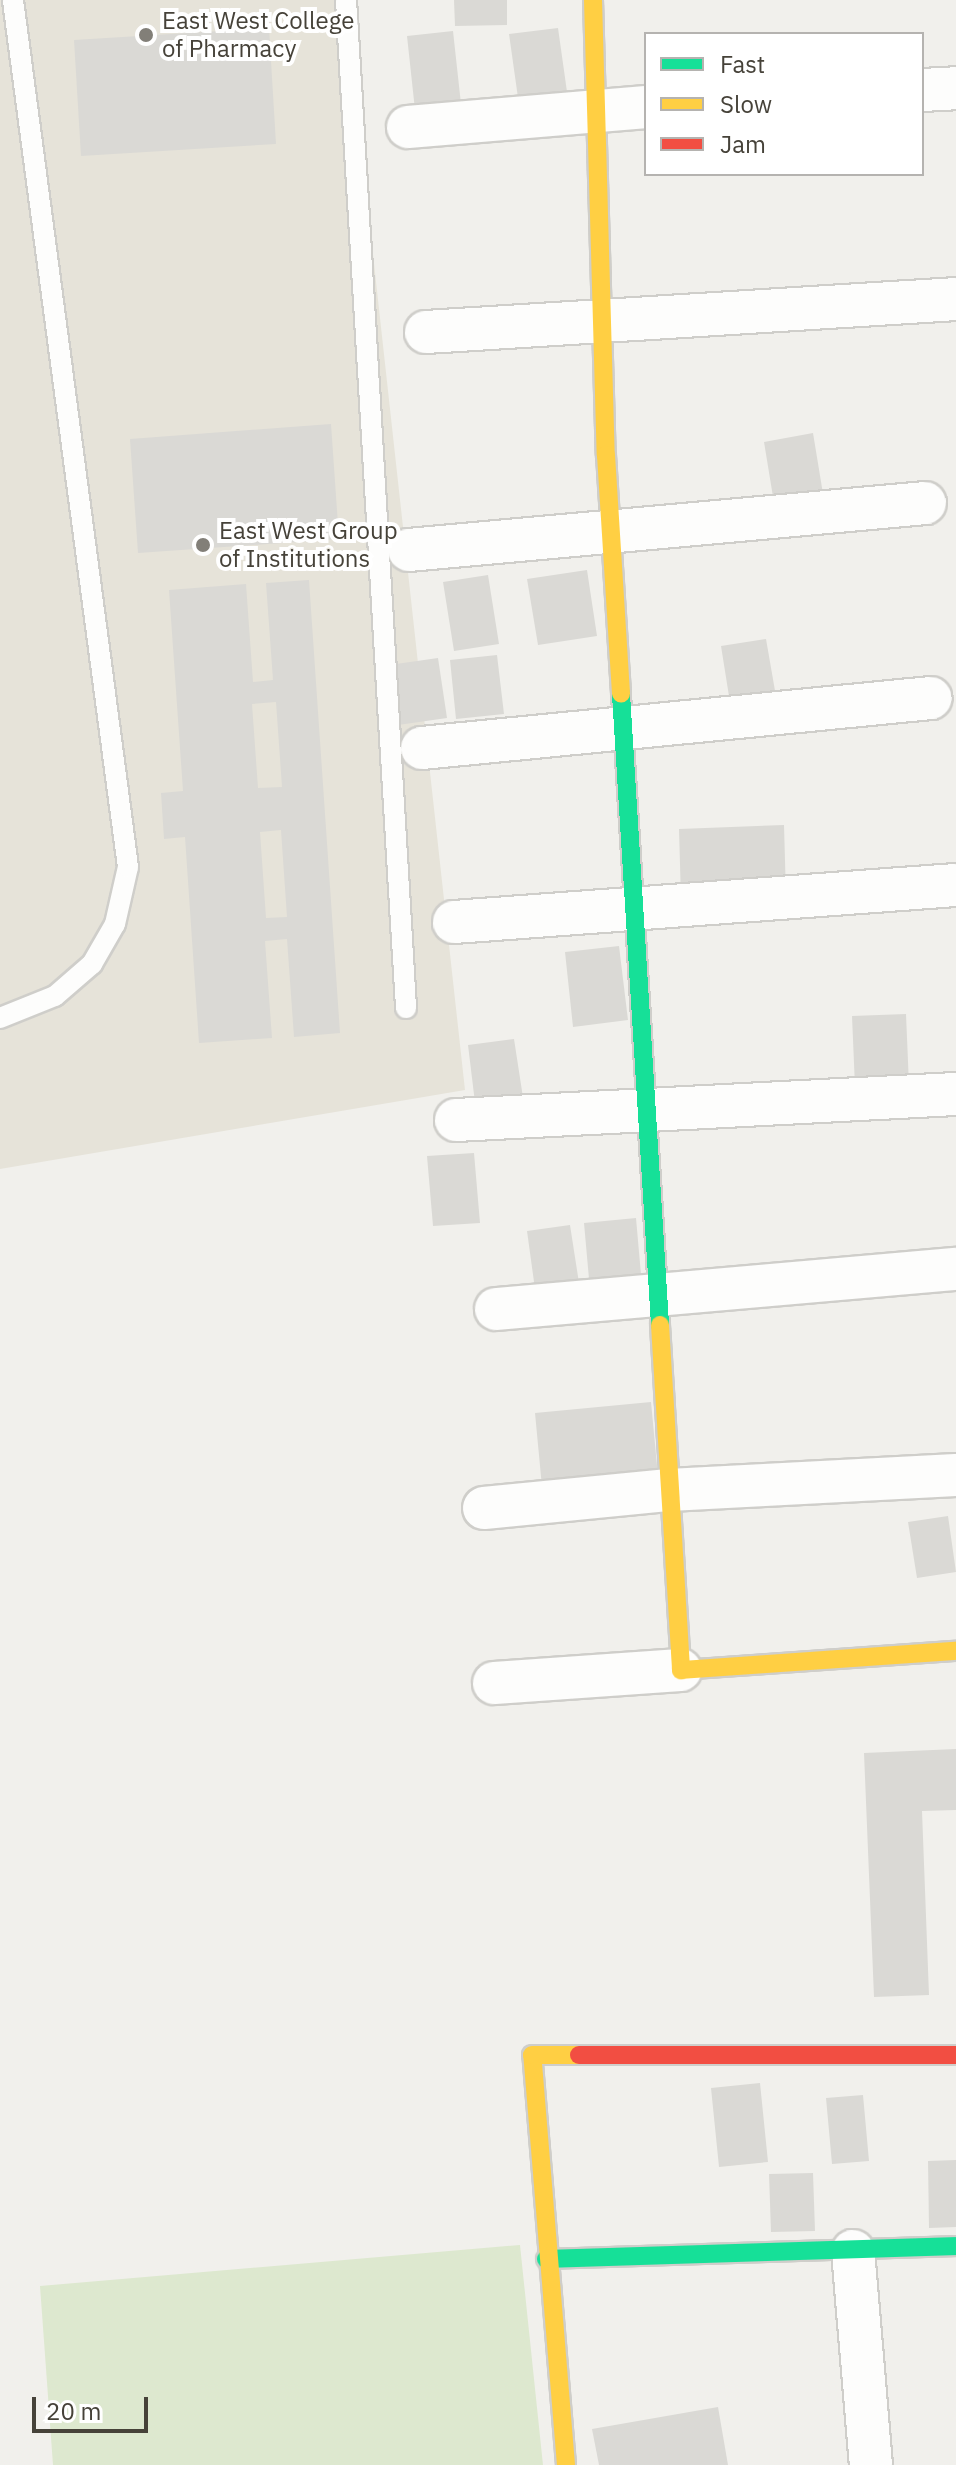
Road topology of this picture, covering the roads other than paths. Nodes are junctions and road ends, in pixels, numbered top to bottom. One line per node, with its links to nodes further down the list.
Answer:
1 (13, 0): 22 (lane)
2 (346, 0): 21 (lane)
3 (593, 0): 7 (street)
4 (956, 88): 5 (street)
5 (924, 90)
6 (644, 107): 7 (street)
7 (596, 109): 8 (street); 10 (street)
8 (408, 127)
9 (956, 299): 10 (street)
10 (602, 321): 11 (street); 13 (street)
11 (426, 332)
12 (925, 503): 13 (street)
13 (611, 536): 14 (street); 16 (street)
14 (409, 550)
15 (931, 698): 16 (street)
16 (623, 729): 17 (street); 19 (street)
17 (422, 748)
18 (956, 885): 19 (street)
19 (634, 912): 20 (street); 24 (street)
20 (454, 922)
21 (406, 1008)
22 (0, 1018)
23 (956, 1094): 24 (street)
24 (646, 1114): 25 (street); 27 (street)
25 (456, 1120)
26 (956, 1269): 27 (street)
27 (658, 1297): 28 (street); 30 (street)
28 (496, 1309)
29 (956, 1475): 30 (street)
30 (669, 1490): 31 (street); 33 (street)
31 (484, 1508)
32 (956, 1651): 33 (street)
33 (681, 1670): 34 (street)
34 (494, 1683)
35 (956, 2055): 38 (street)
36 (956, 2246): 37 (street)
37 (853, 2251): 38 (street); 40 (street)
38 (546, 2259): 39 (street)
39 (566, 2465)
40 (871, 2465)

